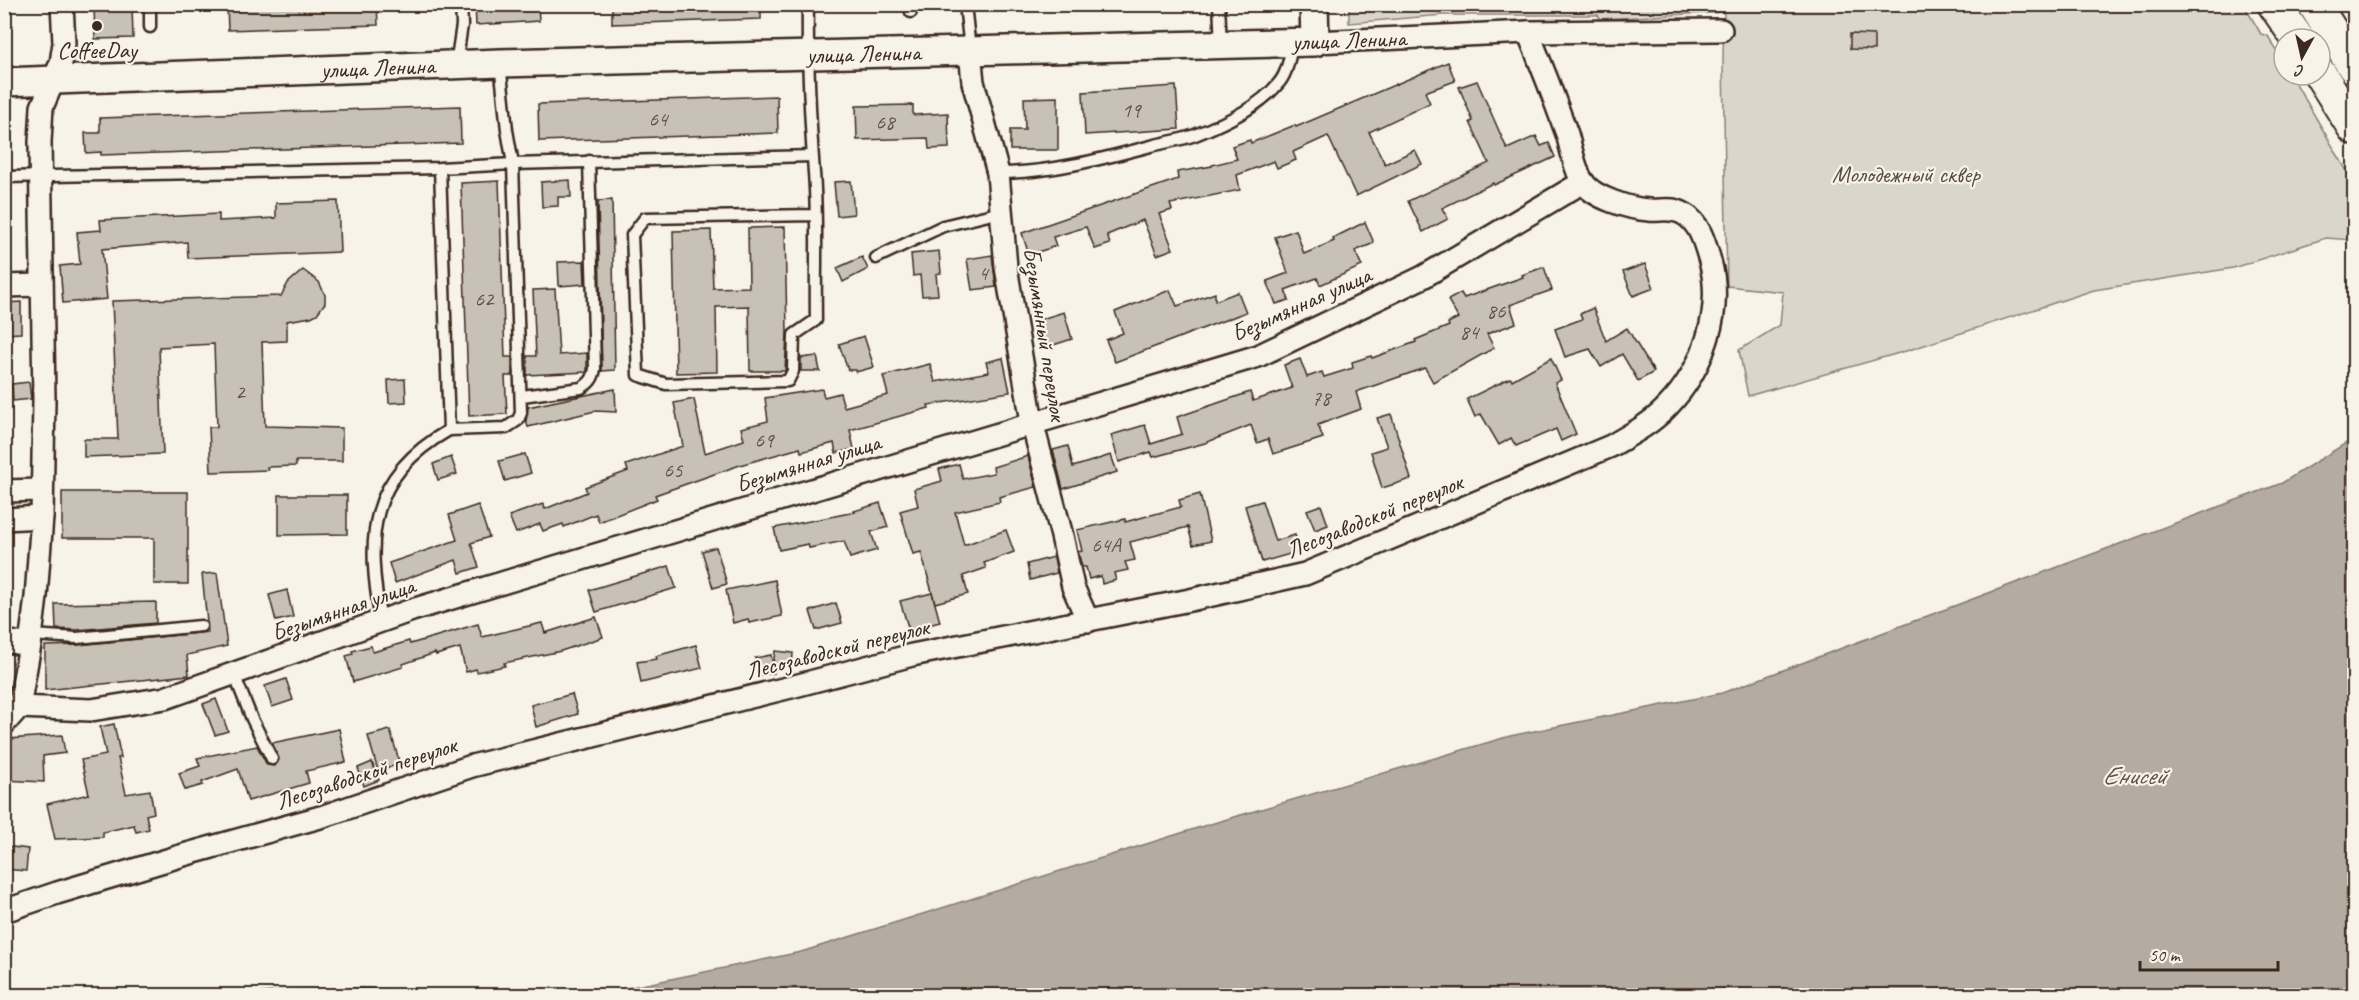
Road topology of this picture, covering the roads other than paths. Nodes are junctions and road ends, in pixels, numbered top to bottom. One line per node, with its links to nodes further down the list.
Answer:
1 (62, 4): 21 (street)
2 (150, 4): 10 (lane)
3 (461, 4): 19 (lane)
4 (807, 4): 17 (lane)
5 (965, 4): 16 (lane)
6 (1219, 4): 15 (lane)
7 (1314, 4): 14 (street)
8 (2274, 4): 11 (main road)
9 (2314, 4): 20 (main road)
10 (150, 27)
11 (2290, 27)
12 (1721, 30): 13 (street, улица Ленина)
13 (1528, 32): 14 (street, улица Ленина); 32 (street)
14 (1304, 43): 15 (street, улица Ленина); 29 (lane)
15 (1221, 45): 16 (street, улица Ленина)
16 (970, 51): 17 (street, улица Ленина); 29 (street, Безымянный переулок)
17 (807, 54): 18 (street, улица Ленина); 25 (lane)
18 (500, 63): 19 (street, улица Ленина); 27 (lane)
19 (456, 65): 21 (street, улица Ленина)
20 (2355, 67)
21 (54, 80): 22 (street, улица Ленина); 31 (street)
22 (4, 82)
23 (2328, 87): 24 (main road)
24 (2355, 128)
25 (812, 156): 26 (lane); 34 (lane)
26 (589, 161): 27 (lane); 38 (lane)
27 (513, 164): 28 (lane); 38 (lane)
28 (440, 168): 31 (lane); 40 (lane)
29 (998, 173): 33 (street, Безымянный переулок)
30 (4, 177): 31 (lane)
31 (39, 177): 36 (street)
32 (1583, 183): 39 (street, Безымянная улица); 46 (street, Лесозаводской переулок)
33 (1001, 213): 35 (lane); 39 (street, Безымянный переулок)
34 (815, 215): 34 (lane)
35 (876, 258)
36 (41, 285): 37 (street); 41 (street)
37 (4, 286)
38 (522, 396): 40 (lane)
39 (1032, 422): 45 (street, Безымянная улица); 46 (street, Безымянный переулок)
40 (449, 430): 45 (lane)
41 (42, 490): 42 (street); 43 (street)
42 (4, 491)
43 (42, 518): 44 (street); 48 (street)
44 (4, 519)
45 (381, 621): 50 (street, Безымянная улица)
46 (1088, 621): 54 (street, Лесозаводской переулок)
47 (201, 627): 48 (lane)
48 (31, 640): 49 (street); 51 (street)
49 (4, 642)
50 (234, 674): 51 (street, Безымянная улица); 53 (lane)
51 (19, 707): 52 (street)
52 (4, 724)
53 (272, 759)
54 (4, 911)

